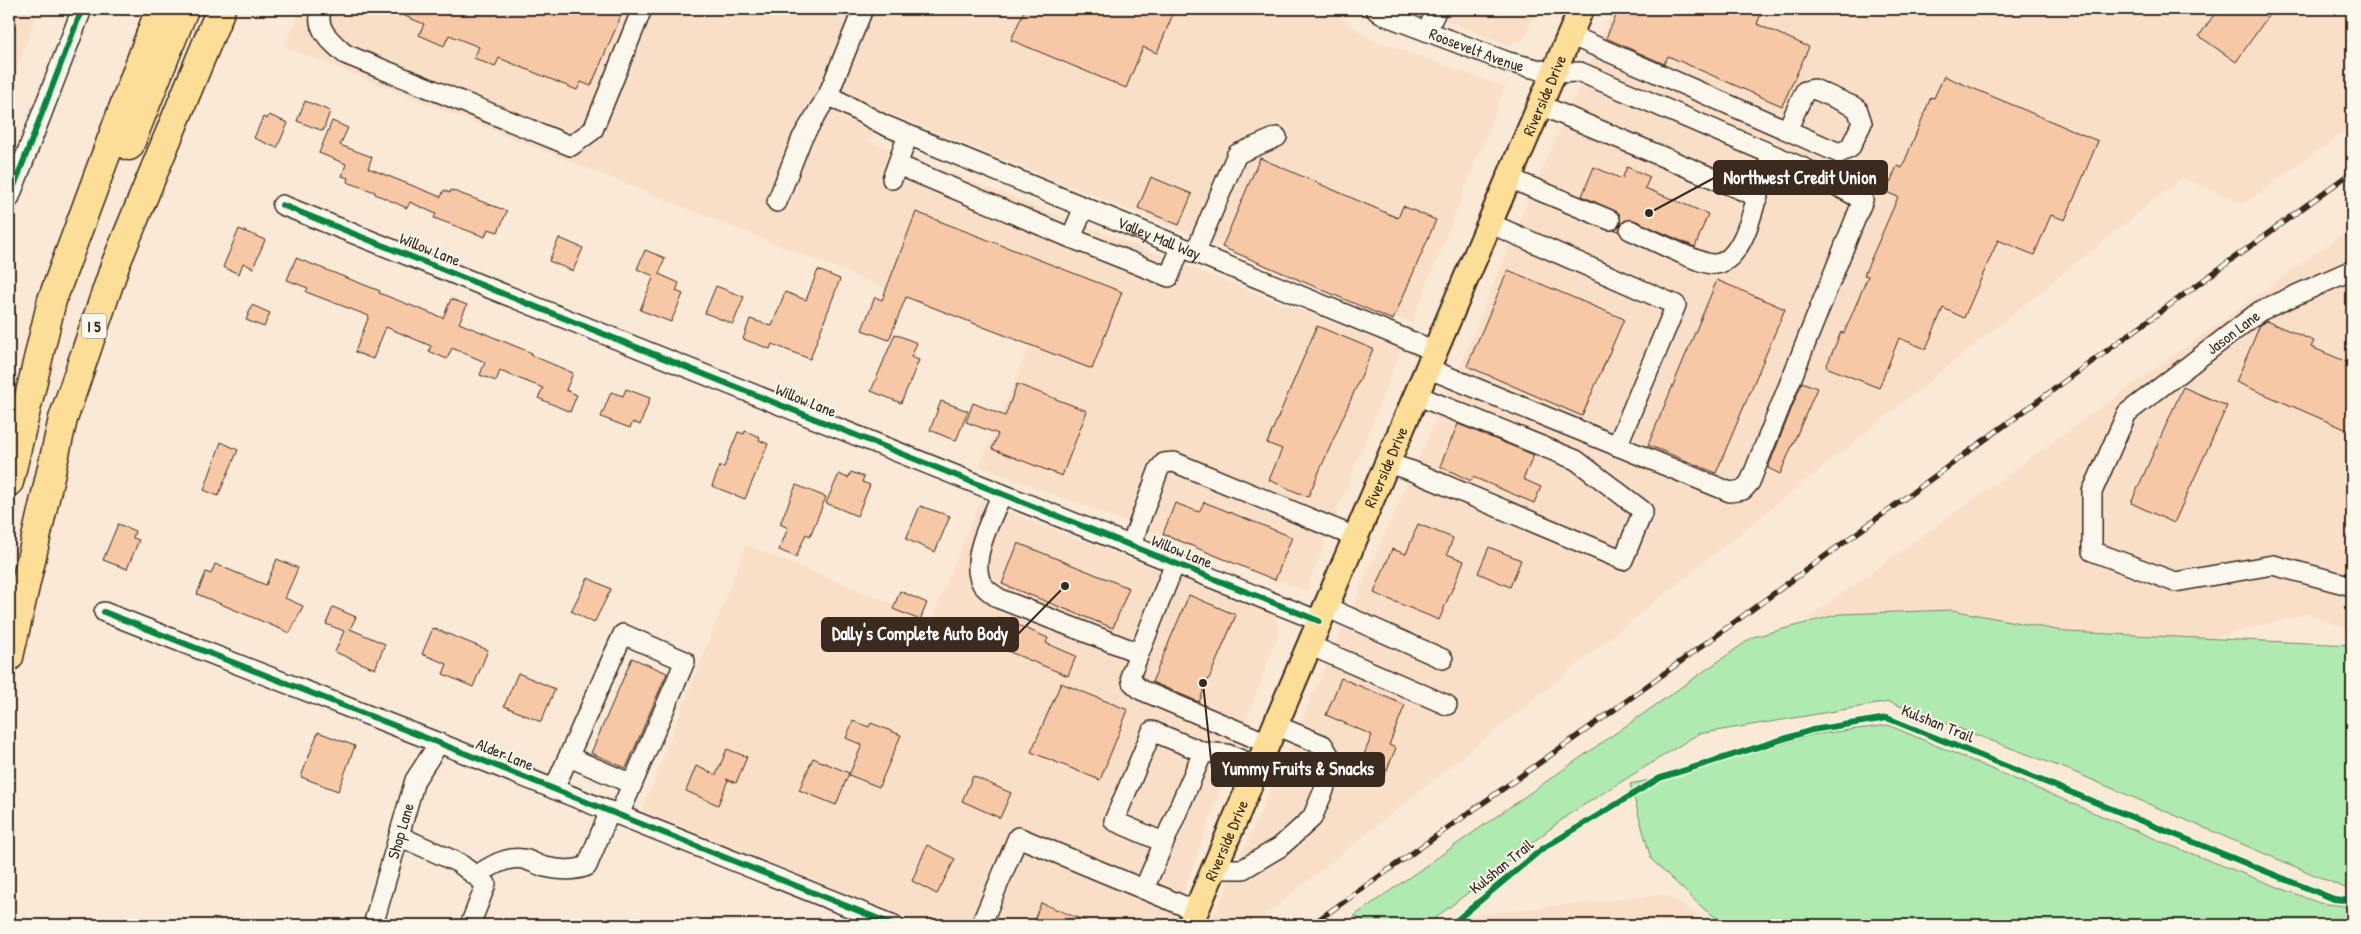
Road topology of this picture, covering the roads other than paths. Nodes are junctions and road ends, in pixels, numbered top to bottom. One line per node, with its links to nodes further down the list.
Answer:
1 (82, 9): 24 (street)
2 (160, 9): 38 (highway)
3 (184, 9): 38 (highway, I 5)
4 (221, 9): 48 (highway, I 5)
5 (322, 9): 6 (street)
6 (642, 9)
7 (863, 9): 14 (street)
8 (1375, 9): 11 (street, Roosevelt Avenue)
9 (1436, 9): 11 (street)
10 (1574, 10): 12 (main road, Riverside Drive)
11 (1427, 31): 13 (street, Roosevelt Avenue)
12 (1570, 35): 13 (main road, Riverside Drive); 16 (street)
13 (1553, 73): 15 (main road, Riverside Drive); 20 (street, Roosevelt Avenue)
14 (828, 95): 17 (street, Valley Mall Way); 25 (street)
15 (1540, 105): 22 (main road, Riverside Drive); 23 (street)
16 (1787, 130): 19 (street); 19 (street)
17 (908, 135): 27 (street, Valley Mall Way); 31 (street)
18 (1277, 137): 32 (street)
19 (1816, 144): 21 (street)
20 (1772, 156): 21 (street, Roosevelt Avenue); 23 (street)
21 (1806, 169): 36 (street, Valley Mall Way)
22 (1508, 178): 28 (street); 29 (main road, Riverside Drive)
23 (1758, 197): 30 (street)
24 (9, 199)
25 (777, 202)
26 (282, 205): 39 (street, Willow Lane)
27 (1084, 207): 31 (street); 32 (street, Valley Mall Way)
28 (1610, 220)
29 (1490, 223): 34 (main road, Riverside Drive); 36 (street)
30 (1630, 230)
31 (1071, 238): 32 (street)
32 (1188, 250): 34 (street, Valley Mall Way)
33 (2352, 270): 43 (street, Jason Lane)
34 (1431, 360): 35 (main road, Riverside Drive); 36 (street, Valley Mall Way)
35 (1416, 395): 37 (main road, Riverside Drive); 37 (street)
36 (1617, 446)
37 (1387, 463): 40 (main road, Riverside Drive)
38 (10, 478)
39 (1002, 494): 41 (street, Willow Lane); 47 (street)
40 (1356, 537): 41 (street); 45 (main road, Riverside Drive)
41 (1130, 545): 42 (street, Willow Lane)
42 (1175, 563): 45 (street, Willow Lane); 47 (street)
43 (2352, 586)
44 (104, 612): 52 (street, Alder Lane)
45 (1322, 614): 46 (main road, Riverside Drive); 49 (street, Willow Lane)
46 (1309, 645): 50 (street); 51 (main road, Riverside Drive)
47 (1139, 653): 51 (street)
48 (9, 657)
49 (1443, 658)
50 (1447, 705)
51 (1271, 734): 55 (main road, Riverside Drive); 61 (street)
52 (440, 743): 57 (street, Alder Lane); 59 (street, Shop Lane)
53 (1203, 752): 55 (street); 60 (street); 60 (street)
54 (569, 757): 56 (street); 56 (street); 57 (street)
55 (1257, 766): 61 (main road, Riverside Drive)
56 (632, 784): 58 (street)
57 (554, 789): 58 (street, Alder Lane)
58 (615, 813): 62 (street); 67 (street, Alder Lane)
59 (399, 836): 62 (street); 65 (street, Shop Lane)
60 (1164, 842): 63 (street)
61 (1213, 869): 64 (main road, Riverside Drive)
62 (476, 876): 66 (street)
63 (1144, 889): 64 (street); 68 (street)
64 (1193, 918)
65 (373, 925)
66 (470, 925)
67 (894, 925)
68 (981, 925)

